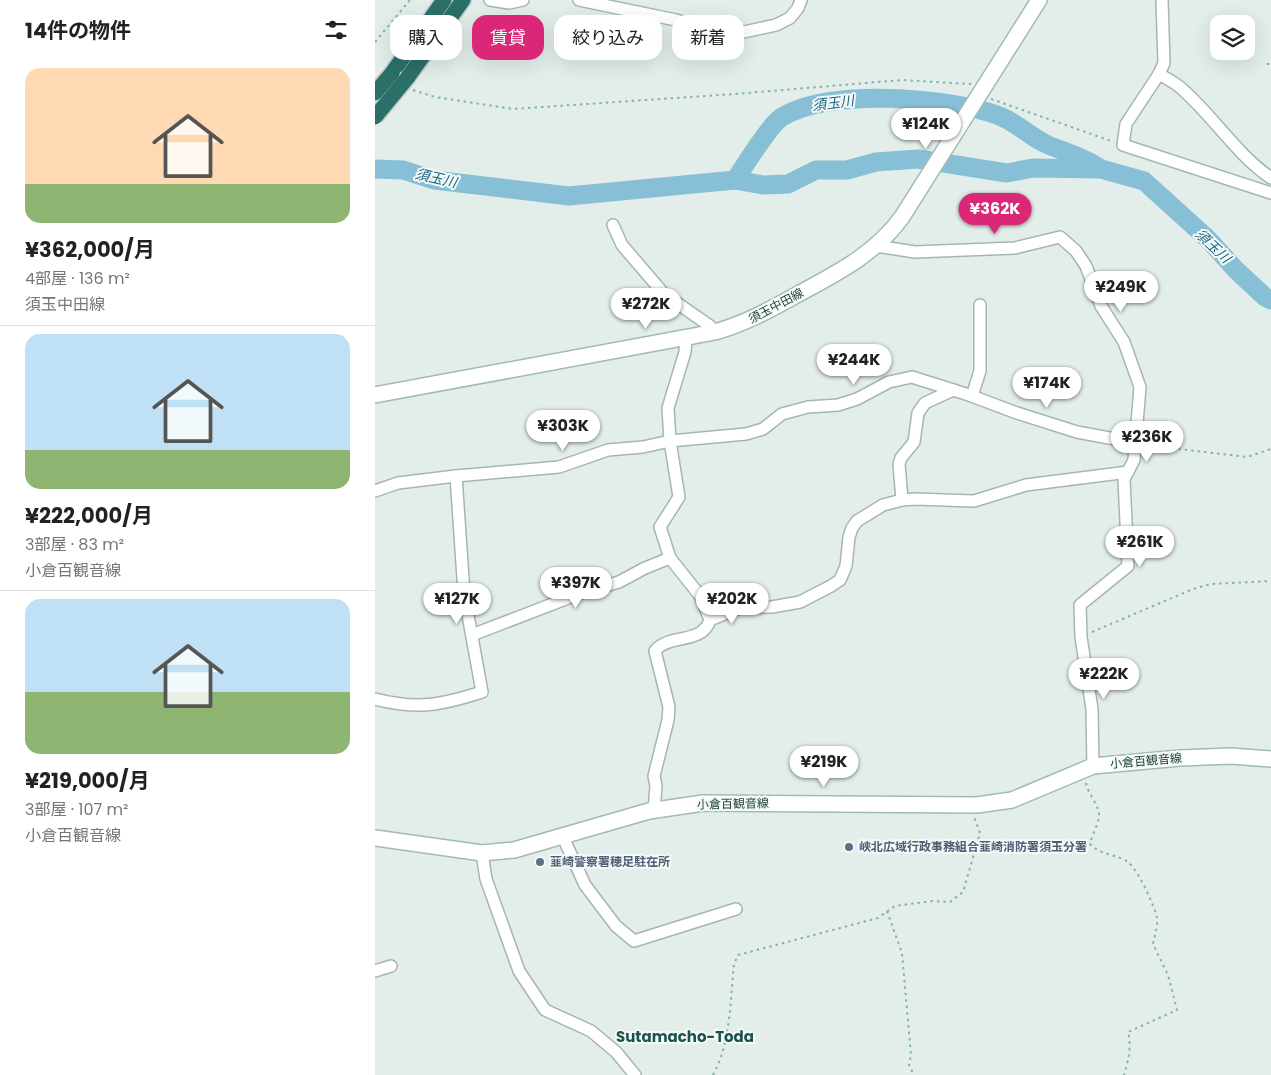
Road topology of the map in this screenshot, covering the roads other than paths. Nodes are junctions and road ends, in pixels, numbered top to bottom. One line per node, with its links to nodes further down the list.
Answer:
1 (444, 0): 10 (highway, bridge)
2 (463, 0): 11 (highway, bridge)
3 (490, 0): 4 (street)
4 (523, 0)
5 (579, 0): 6 (street)
6 (801, 0)
7 (1039, 0): 15 (main road, 須玉中田線)
8 (1162, 0): 9 (street)
9 (1159, 74): 12 (street); 13 (street)
10 (375, 93)
11 (375, 117)
12 (1271, 178)
13 (1271, 193)
14 (613, 225): 17 (street)
15 (876, 246): 17 (main road, 須玉中田線); 23 (street)
16 (980, 305): 21 (street)
17 (715, 332): 18 (main road, 須玉中田線)
18 (686, 338): 20 (main road, 須玉中田線); 22 (street)
19 (953, 390): 21 (street); 22 (street); 27 (street)
20 (375, 396)
21 (972, 396): 23 (street)
22 (670, 441): 25 (street); 28 (street)
23 (1136, 443): 24 (street)
24 (1128, 472): 27 (street); 33 (street)
25 (456, 476): 26 (street); 30 (street)
26 (375, 490)
27 (902, 500): 29 (street)
28 (670, 558): 29 (street); 30 (street)
29 (710, 620): 34 (street)
30 (472, 635): 31 (street)
31 (375, 698)
32 (1271, 760): 33 (main road, 小倉百観音線)
33 (1089, 768): 34 (main road, 小倉百観音線)
34 (655, 810): 35 (main road, 小倉百観音線)
35 (562, 835): 37 (main road, 小倉百観音線); 38 (street)
36 (375, 838): 37 (main road, 小倉百観音線)
37 (482, 853): 41 (street)
38 (736, 909)
39 (391, 966): 40 (street)
40 (376, 969)
41 (635, 1075)

